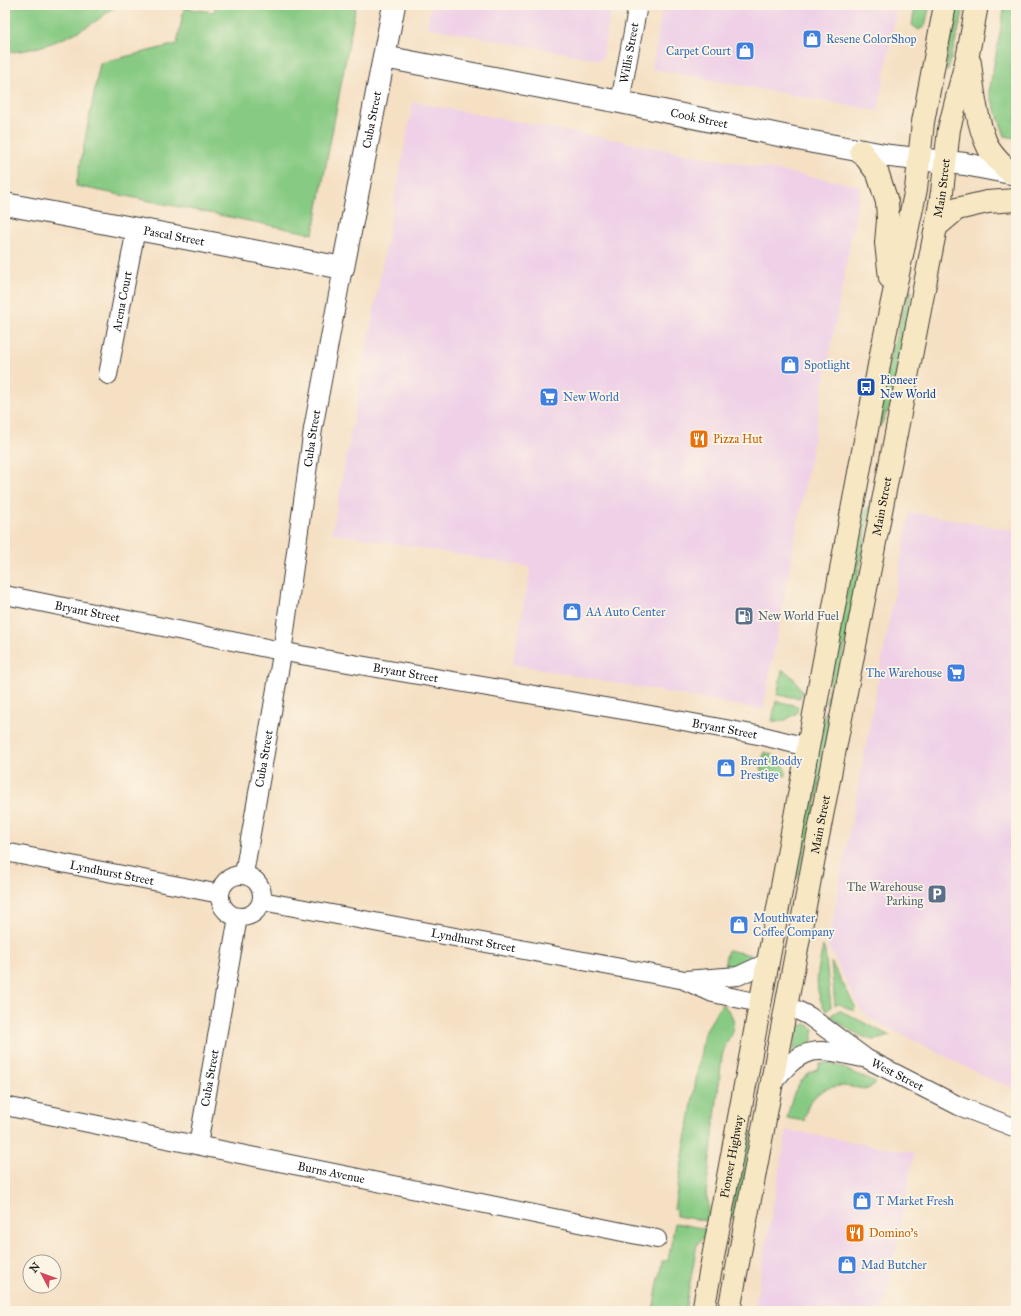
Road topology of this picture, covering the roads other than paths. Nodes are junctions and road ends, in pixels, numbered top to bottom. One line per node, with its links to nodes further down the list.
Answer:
1 (394, 5): 6 (street, Cuba Street)
2 (638, 5): 7 (street, Willis Street)
3 (945, 5): 9 (main road)
4 (977, 5): 5 (main road, Main Street)
5 (968, 54): 10 (main road, Main Street); 11 (main road)
6 (384, 57): 7 (street, Cook Street); 16 (street, Cuba Street)
7 (620, 102): 8 (street, Cook Street)
8 (861, 151): 9 (street, Cook Street); 17 (main road)
9 (918, 160): 10 (street, Cook Street); 17 (main road)
10 (946, 161): 11 (street, Cook Street); 14 (main road, Main Street)
11 (1013, 173)
12 (1016, 200): 14 (main road)
13 (5, 204): 15 (street, Pascal Street)
14 (936, 227): 22 (main road, Main Street)
15 (136, 228): 16 (street, Pascal Street); 18 (street, Arena Court)
16 (343, 268): 20 (street, Cuba Street)
17 (892, 296): 21 (main road)
18 (108, 375)
19 (5, 595): 20 (street, Bryant Street)
20 (282, 651): 21 (street, Bryant Street); 24 (street, Cuba Street)
21 (808, 747): 28 (main road)
22 (816, 847): 30 (main road); 31 (main road, Main Street)
23 (5, 852): 25 (street, Lyndhurst Street)
24 (244, 874): 25 (street); 26 (street)
25 (220, 894): 27 (street)
26 (262, 901): 27 (street); 29 (street, Lyndhurst Street)
27 (238, 917): 36 (street, Cuba Street)
28 (766, 963): 29 (street, Lyndhurst Street); 30 (main road)
29 (685, 980): 30 (street, Lyndhurst Street)
30 (759, 1003): 37 (main road, Pioneer Highway)
31 (786, 1008): 32 (street, West Street); 33 (main road); 37 (main road)
32 (867, 1059): 33 (street); 35 (street, West Street)
33 (771, 1085): 40 (main road)
34 (5, 1106): 36 (street, Burns Avenue)
35 (1016, 1128)
36 (198, 1144): 38 (street, Burns Avenue)
37 (732, 1153): 39 (main road, Pioneer Highway)
38 (657, 1239)
39 (709, 1276): 40 (main road); 41 (main road, Pioneer Highway)
40 (735, 1279): 42 (main road)
41 (703, 1311)
42 (729, 1311)

